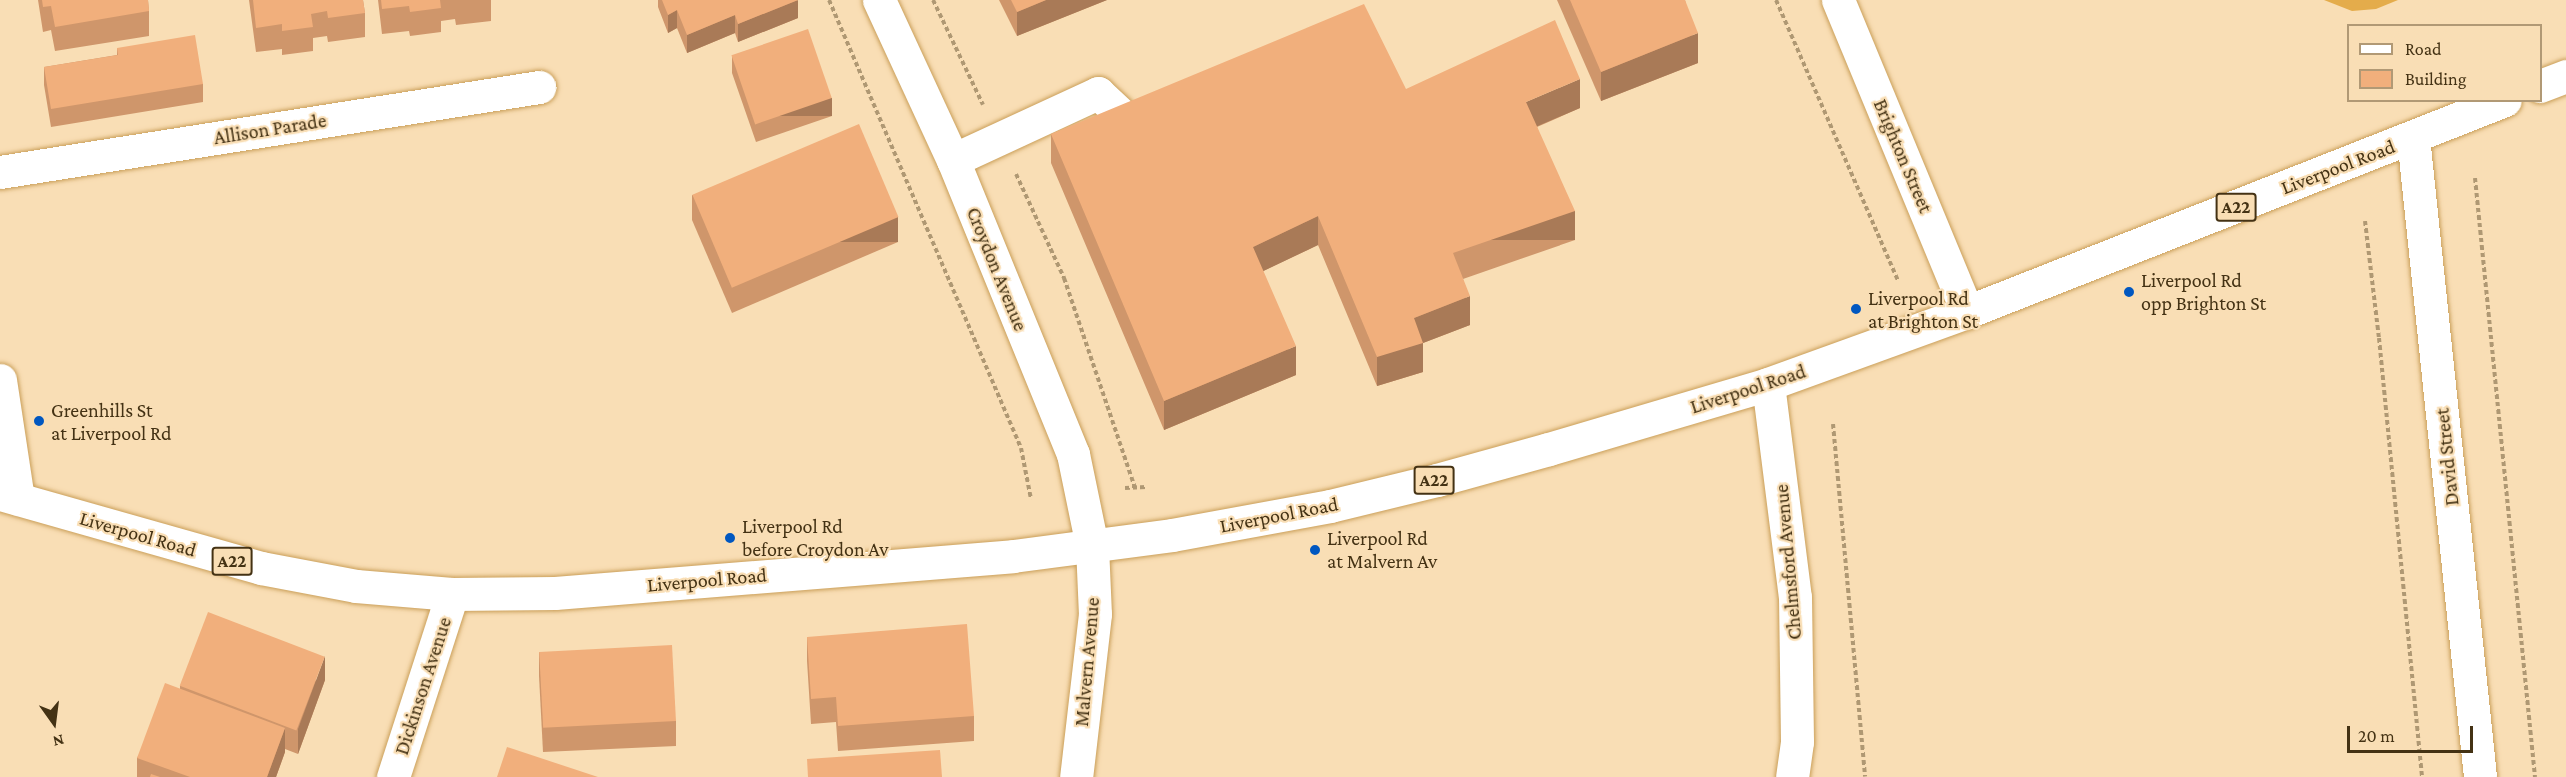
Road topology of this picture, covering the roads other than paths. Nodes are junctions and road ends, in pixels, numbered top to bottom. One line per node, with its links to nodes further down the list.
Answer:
1 (879, 0): 9 (main road, Croydon Avenue)
2 (1838, 0): 11 (main road, Brighton Street)
3 (2566, 76): 4 (main road)
4 (2542, 86)
5 (539, 87): 10 (main road, Allison Parade)
6 (2500, 102): 8 (main road, Liverpool Road / A22)
7 (1125, 118): 9 (main road)
8 (2413, 137): 11 (main road, Liverpool Road / A22); 20 (main road, David Street)
9 (952, 160): 15 (main road, Croydon Avenue)
10 (0, 172)
11 (1967, 312): 13 (main road, Liverpool Road / A22)
12 (0, 380): 14 (main road)
13 (1768, 384): 15 (main road, Liverpool Road / A22); 19 (main road, Chelmsford Avenue)
14 (9, 497): 16 (main road, Liverpool Road / A22)
15 (1092, 546): 16 (main road, Liverpool Road / A22); 18 (main road, Malvern Avenue)
16 (452, 594): 17 (main road, Dickinson Avenue)
17 (393, 777)
18 (1076, 777)
19 (1792, 777)
20 (2480, 777)

